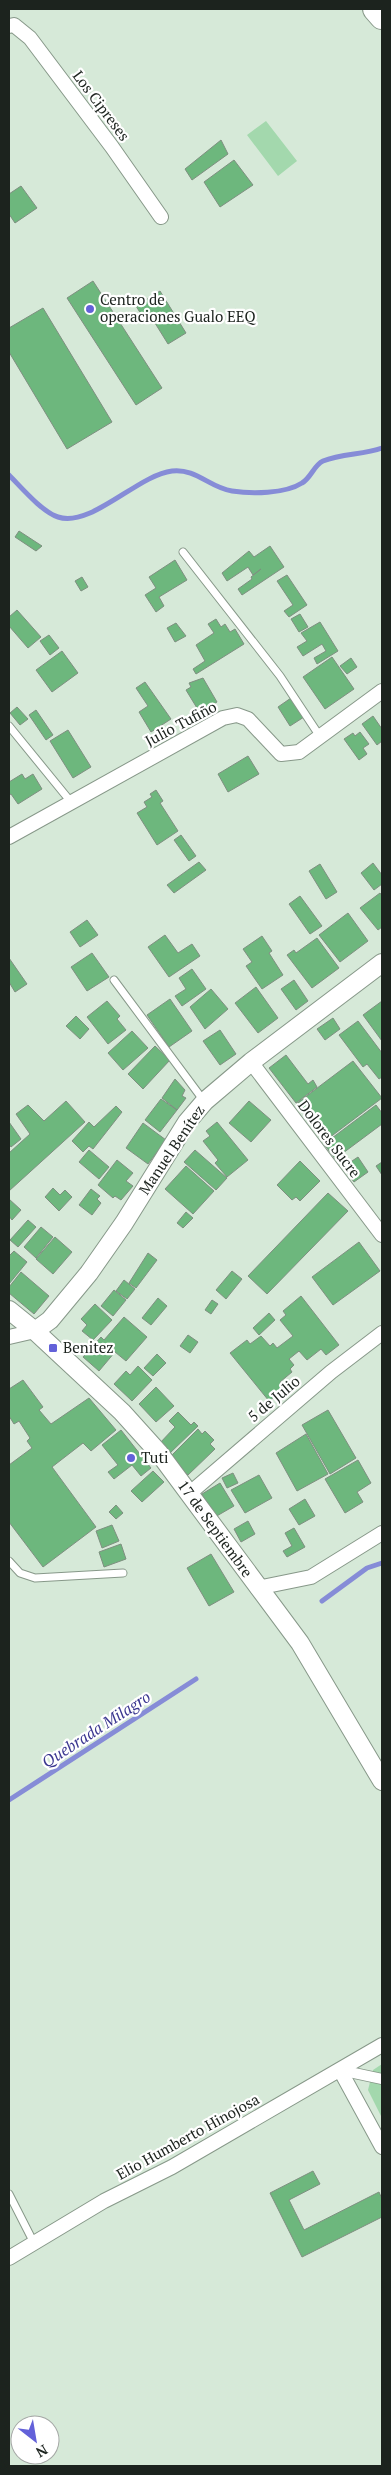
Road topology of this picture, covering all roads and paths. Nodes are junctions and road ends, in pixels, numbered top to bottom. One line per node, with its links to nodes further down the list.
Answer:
1 (375, 9): 2 (highway)
2 (382, 17)
3 (9, 26): 4 (street, Los Cipreses)
4 (161, 217)
5 (183, 552): 8 (lane)
6 (382, 691): 8 (street, Julio Tufiño)
7 (9, 726): 9 (lane)
8 (321, 738): 9 (street, Julio Tufiño)
9 (71, 802): 10 (street, Julio Tufiño)
10 (9, 837)
11 (382, 963): 13 (street, Manuel Benítez)
12 (114, 980): 14 (lane)
13 (251, 1062): 14 (street, Manuel Benítez); 15 (street, Dolores Sucre)
14 (204, 1101): 17 (street, Manuel Benítez)
15 (382, 1234)
16 (9, 1310): 17 (street, 17 de Septiembre)
17 (35, 1331): 19 (street, Manuel Benítez); 20 (street, 17 de Septiembre)
18 (382, 1333): 20 (street, 5 de Julio)
19 (9, 1337)
20 (190, 1493): 24 (street, 17 de Septiembre)
21 (382, 1533): 24 (street)
22 (9, 1561): 23 (lane)
23 (123, 1573)
24 (258, 1588): 25 (street, 17 de Septiembre)
25 (382, 1781)
26 (382, 2045): 27 (street, Elio Humberto Hinojosa)
27 (340, 2070): 28 (street); 29 (street); 32 (street, Elio Humberto Hinojosa)
28 (382, 2078)
29 (377, 2126): 30 (street)
30 (382, 2147)
31 (9, 2194): 32 (lane)
32 (34, 2243): 33 (street, Elio Humberto Hinojosa)
33 (9, 2258)

